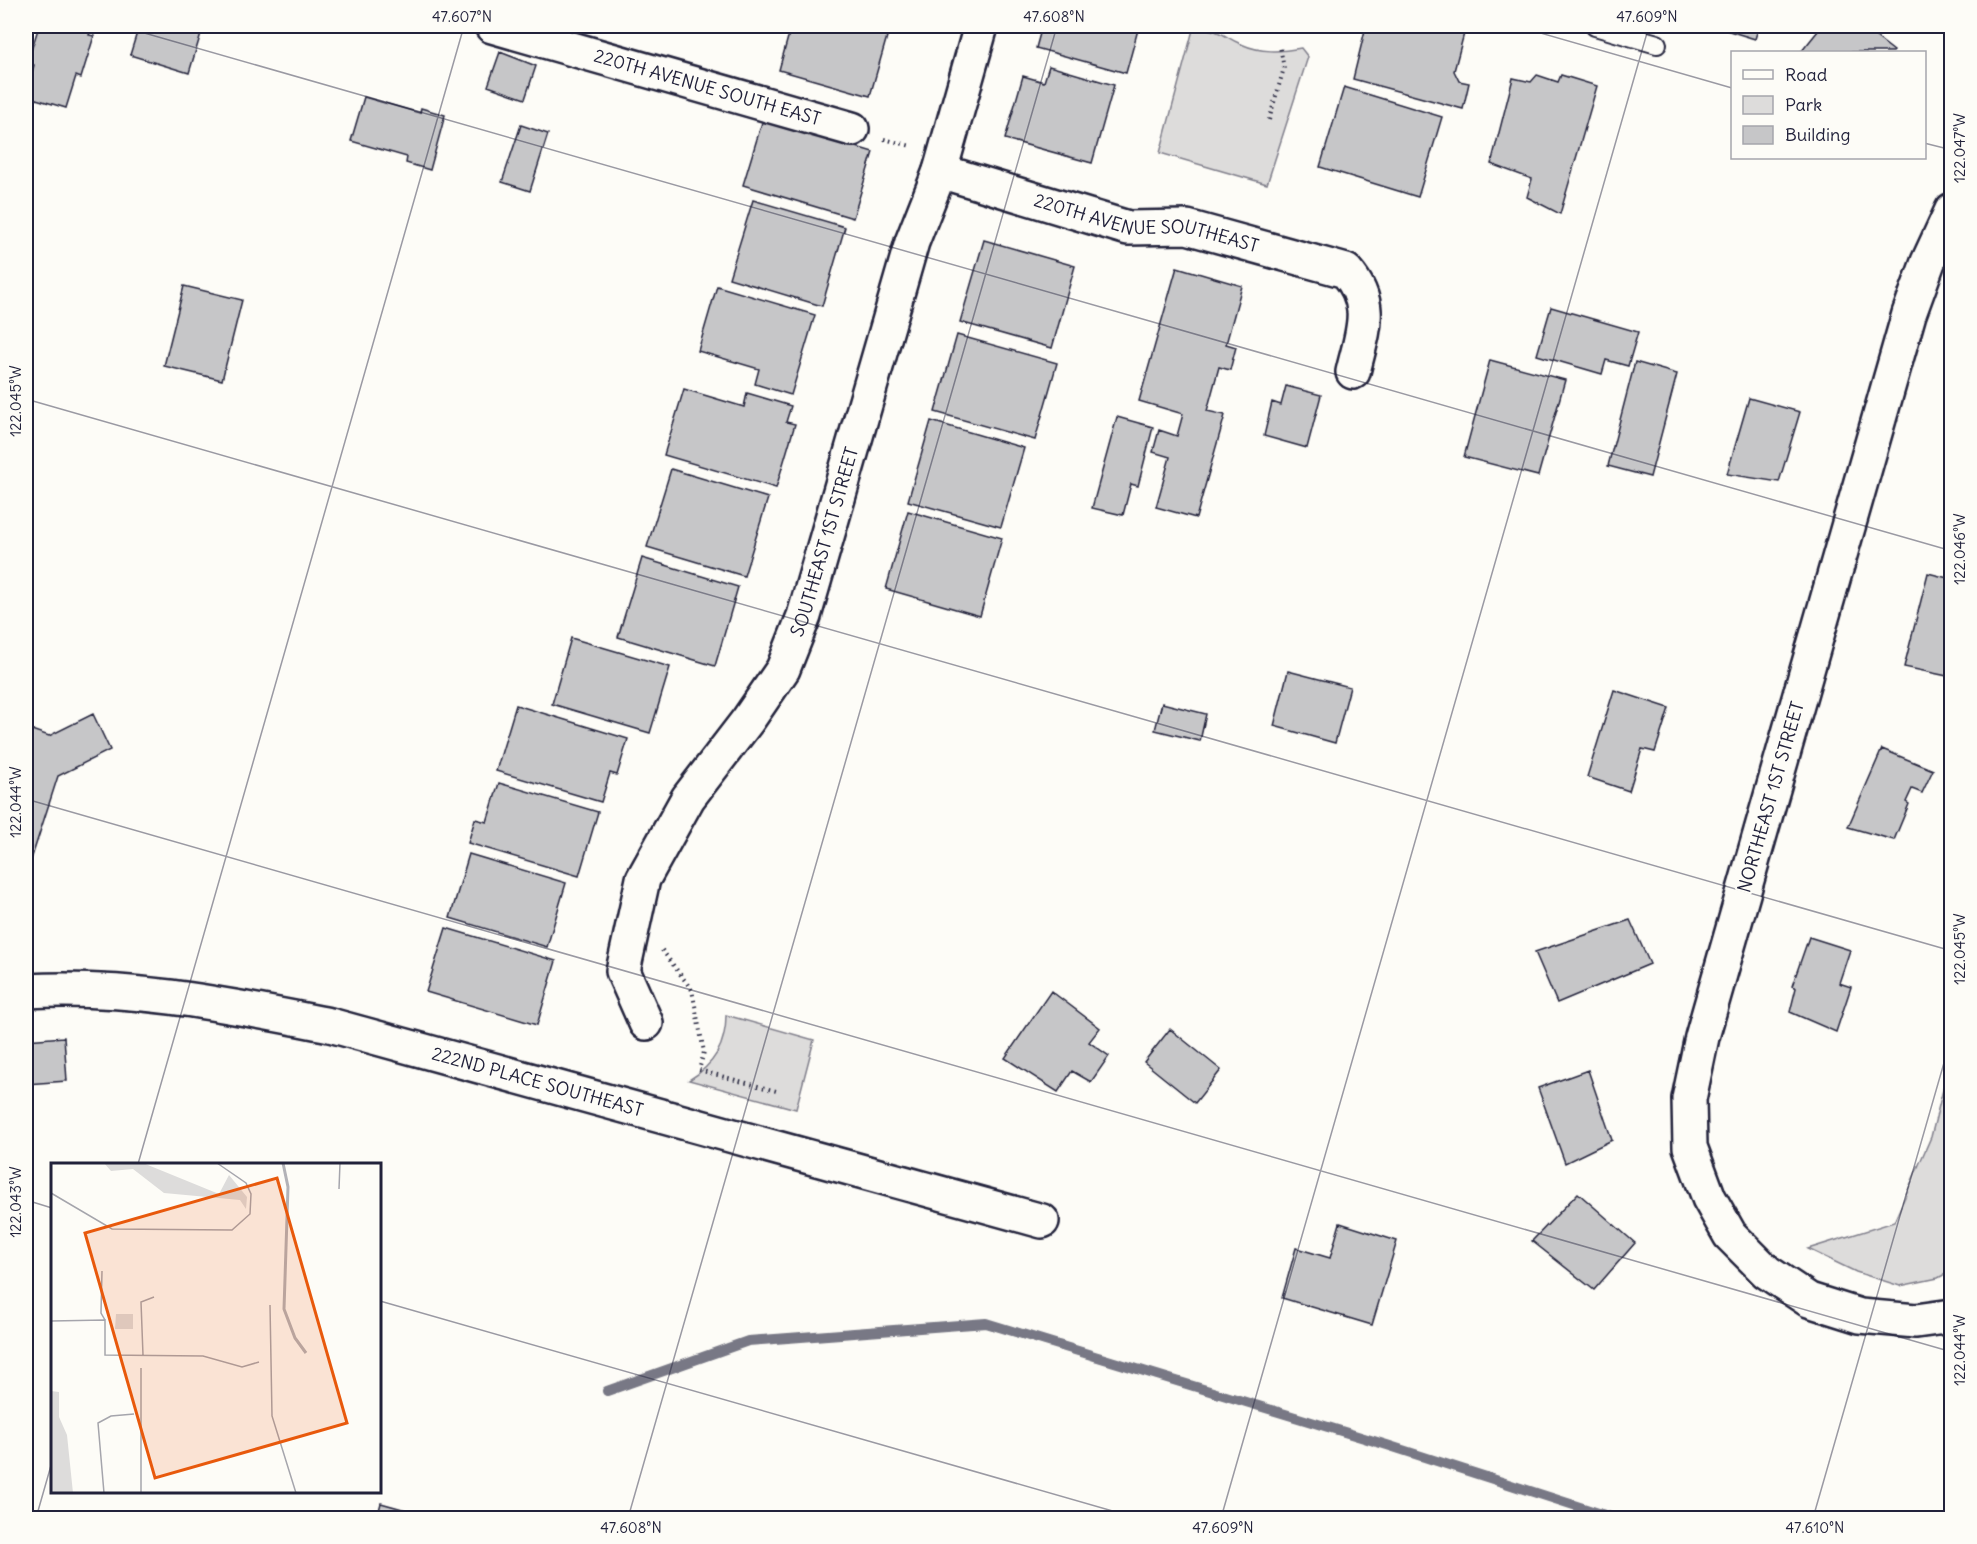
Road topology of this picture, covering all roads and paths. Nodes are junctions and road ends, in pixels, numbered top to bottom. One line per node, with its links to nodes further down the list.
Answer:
1 (492, 26): 7 (street, 220TH AVENUE SOUTH EAST)
2 (981, 26): 8 (street, SOUTHEAST 1ST STREET)
3 (1595, 26): 4 (lane)
4 (1657, 44)
5 (1280, 47): 6 (path)
6 (1269, 120)
7 (852, 129): 8 (path)
8 (940, 171): 10 (street, 220TH AVENUE SOUTHEAST); 13 (street, SOUTHEAST 1ST STREET)
9 (1952, 210): 16 (street, NORTHEAST 1ST STREET)
10 (1353, 372)
11 (662, 943): 14 (path)
12 (26, 991): 15 (street, 222ND PLACE SOUTHEAST)
13 (646, 1023)
14 (780, 1092)
15 (1042, 1221)
16 (1952, 1316)

